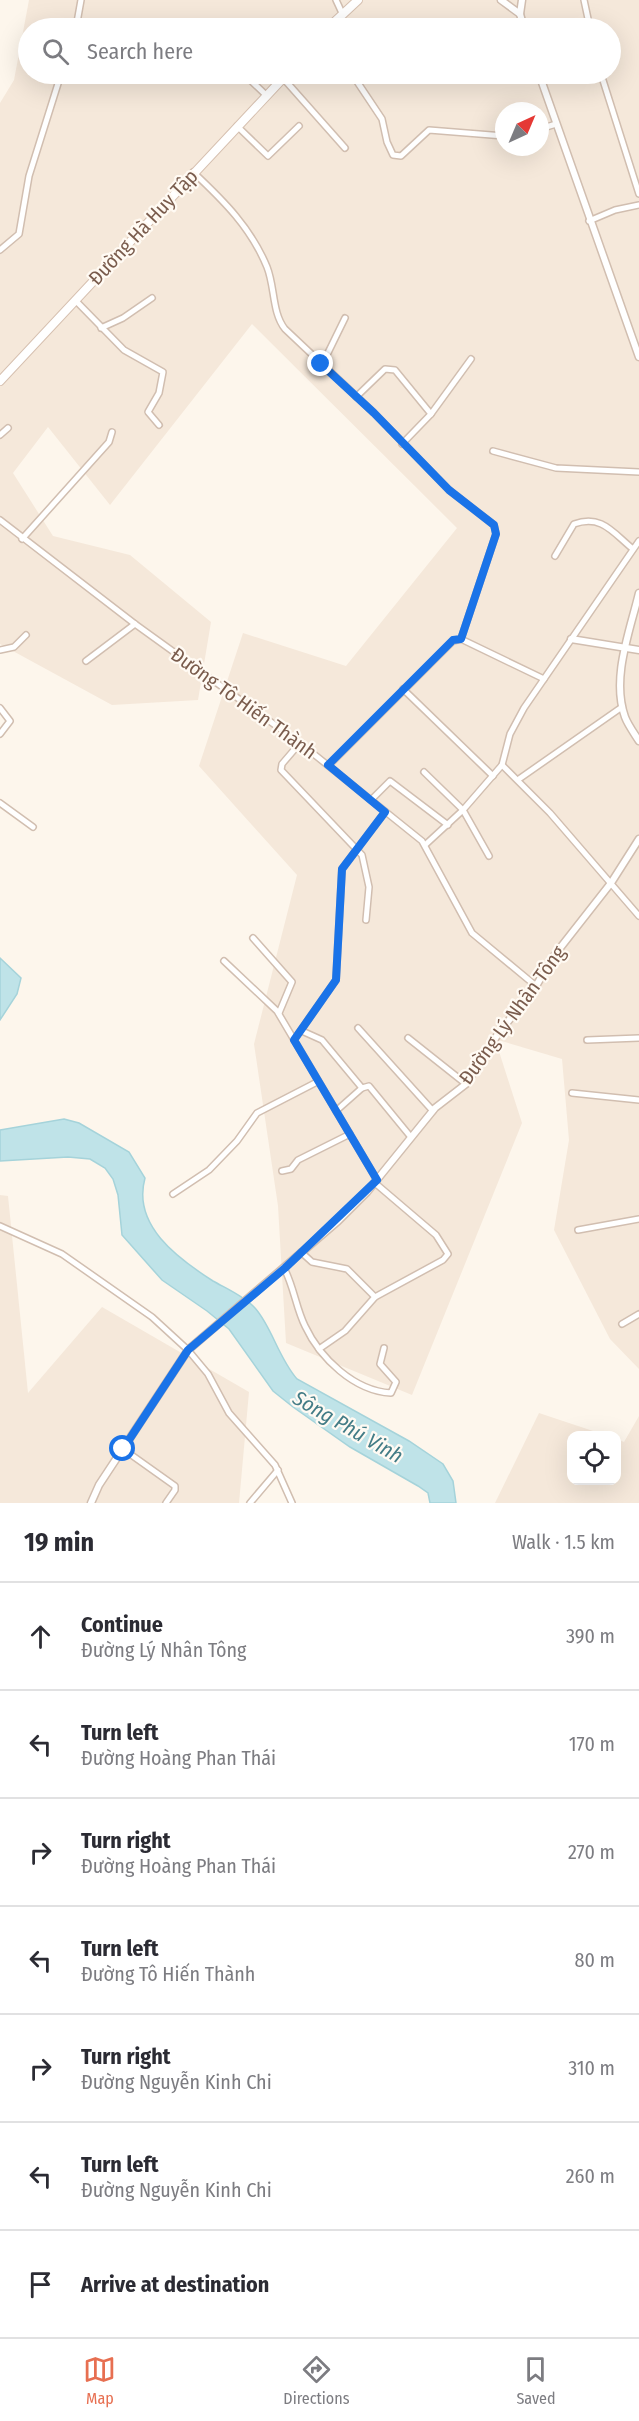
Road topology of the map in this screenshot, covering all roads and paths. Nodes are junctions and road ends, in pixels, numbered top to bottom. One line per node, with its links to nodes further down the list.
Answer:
1 (81, 0): 9 (street)
2 (336, 0): 7 (street)
3 (358, 0): 7 (main road)
4 (501, 0): 8 (street)
5 (522, 0): 8 (street)
6 (584, 0): 12 (street)
7 (342, 14): 10 (main road)
8 (520, 14): 11 (street)
9 (78, 18)
10 (338, 18)
11 (521, 18)
12 (588, 18)
13 (58, 84): 31 (street)
14 (254, 84): 20 (street)
15 (277, 84): 20 (main road, Đường Hà Huy Tập)
16 (292, 84): 26 (street)
17 (359, 84): 25 (street)
18 (542, 84): 21 (street)
19 (604, 84): 28 (street)
20 (266, 95): 22 (main road, Đường Hà Huy Tập)
21 (556, 124): 24 (street); 30 (street)
22 (237, 126): 23 (street); 27 (main road, Đường Hà Huy Tập)
23 (299, 126)
24 (549, 126)
25 (495, 135)
26 (345, 148)
27 (194, 172): 33 (main road, Đường Hà Huy Tập); 38 (street)
28 (639, 194)
29 (639, 205): 30 (street)
30 (589, 221): 36 (street)
31 (0, 250)
32 (152, 298): 35 (street)
33 (76, 301): 35 (street); 39 (main road, Đường Hà Huy Tập)
34 (345, 318): 38 (street)
35 (100, 328): 42 (street)
36 (638, 354)
37 (471, 359): 41 (street)
38 (322, 365): 40 (street)
39 (0, 381)
40 (356, 397): 41 (street); 46 (street)
41 (432, 414): 46 (street)
42 (159, 425)
43 (8, 428): 45 (street)
44 (112, 432): 50 (street)
45 (0, 435)
46 (402, 444): 57 (street)
47 (493, 451): 48 (street)
48 (639, 472)
49 (0, 520): 50 (street, Đường Tô Hiến Thành)
50 (22, 538): 55 (street, Đường Tô Hiến Thành)
51 (639, 541): 52 (street)
52 (633, 549): 53 (street); 58 (street)
53 (555, 556)
54 (639, 593): 59 (street)
55 (135, 624): 62 (street); 69 (street, Đường Tô Hiến Thành)
56 (26, 635): 60 (street)
57 (461, 639): 63 (street); 64 (street)
58 (571, 639): 59 (street); 63 (street)
59 (626, 649): 61 (street); 65 (street)
60 (0, 650)
61 (639, 650)
62 (86, 661)
63 (544, 679): 71 (street)
64 (403, 690): 70 (street); 73 (street)
65 (622, 707): 68 (street); 74 (street)
66 (0, 708): 67 (street)
67 (0, 734)
68 (639, 741)
69 (300, 743): 70 (street, Đường Tô Hiến Thành); 83 (street)
70 (328, 765): 75 (street, Đường Tô Hiến Thành)
71 (502, 765): 73 (street); 74 (street)
72 (424, 772): 77 (street)
73 (493, 776): 77 (street)
74 (519, 779): 85 (street)
75 (371, 800): 78 (street, Đường Tô Hiến Thành); 79 (street)
76 (0, 803): 80 (street)
77 (463, 810): 79 (street); 84 (street)
78 (385, 812): 82 (street, Đường Tô Hiến Thành); 83 (street)
79 (448, 825): 82 (street)
80 (33, 827)
81 (639, 839): 85 (street, Đường Lý Nhân Tông)
82 (425, 845): 90 (street, Đường Tô Hiến Thành)
83 (356, 847): 87 (street); 93 (street)
84 (489, 856)
85 (611, 883): 86 (street); 90 (street, Đường Lý Nhân Tông)
86 (639, 916)
87 (366, 920)
88 (253, 938): 91 (street)
89 (224, 961): 91 (street)
90 (536, 986): 99 (street, Đường Lý Nhân Tông)
91 (279, 1013): 96 (street)
92 (358, 1028): 104 (street)
93 (302, 1031): 96 (street); 100 (street)
94 (408, 1038): 99 (street)
95 (639, 1038): 97 (street)
96 (294, 1040): 98 (street)
97 (587, 1041)
98 (317, 1082): 103 (street); 109 (street)
99 (466, 1084): 104 (street, Đường Lý Nhân Tông)
100 (362, 1088): 103 (street); 106 (street)
101 (572, 1093): 102 (street)
102 (639, 1100)
103 (336, 1111): 105 (street)
104 (433, 1111): 106 (street, Đường Lý Nhân Tông)
105 (350, 1134): 107 (street); 108 (street)
106 (410, 1136): 108 (street, Đường Lý Nhân Tông)
107 (282, 1171)
108 (376, 1181): 113 (street, Đường Lý Nhân Tông); 115 (street)
109 (173, 1194)
110 (639, 1219): 112 (street)
111 (0, 1226): 120 (street)
112 (578, 1230)
113 (301, 1252): 114 (street, Đường Lý Nhân Tông); 115 (street)
114 (285, 1268): 119 (street); 120 (street, Đường Lý Nhân Tông)
115 (375, 1297): 119 (street)
116 (639, 1314): 117 (street)
117 (622, 1324)
118 (384, 1348): 119 (street)
119 (319, 1349)
120 (188, 1350): 121 (street, Đường Lý Nhân Tông); 122 (street)
121 (123, 1449): 123 (street, Đường Lý Nhân Tông); 124 (street)
122 (278, 1470): 125 (street); 126 (street)
123 (91, 1503)
124 (166, 1503)
125 (250, 1503)
126 (292, 1503)

